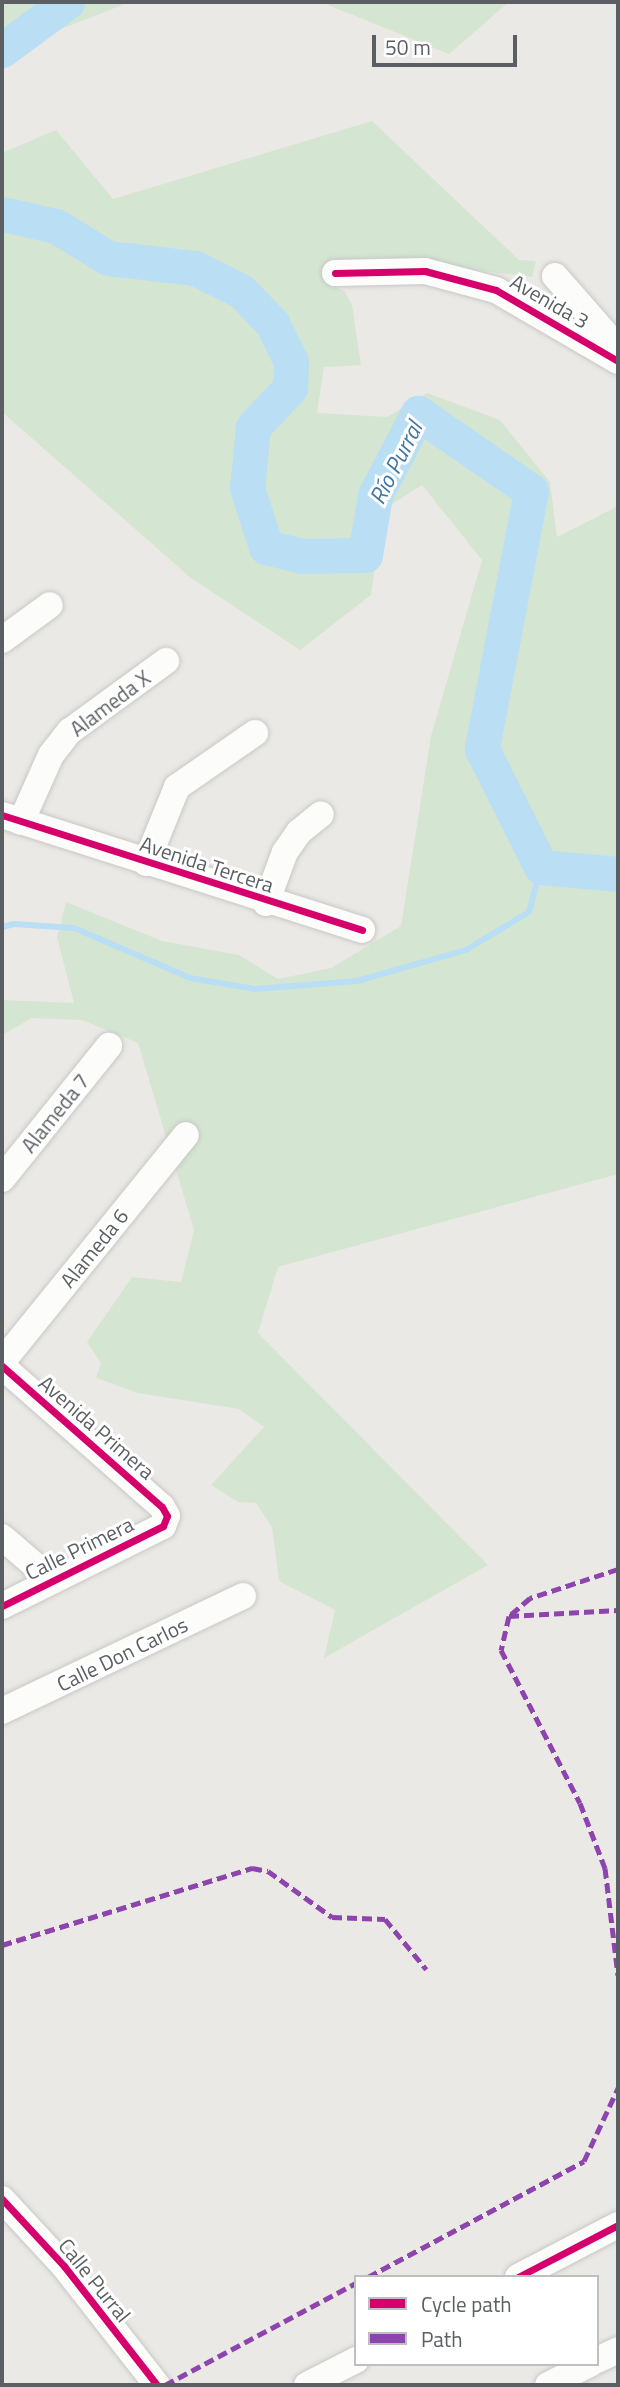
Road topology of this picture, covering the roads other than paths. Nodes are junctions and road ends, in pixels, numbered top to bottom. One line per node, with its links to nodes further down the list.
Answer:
1 (335, 273): 4 (street, Avenida 3)
2 (555, 276): 3 (street)
3 (618, 348)
4 (618, 361)
5 (50, 606): 6 (street)
6 (2, 639)
7 (166, 661): 10 (street, Alameda X)
8 (255, 733): 11 (street)
9 (321, 814): 12 (street)
10 (11, 818): 11 (street, Avenida Tercera)
11 (146, 863): 12 (street, Avenida Tercera)
12 (266, 902): 13 (street, Avenida Tercera)
13 (362, 930)
14 (109, 1046): 16 (street, Alameda 7)
15 (187, 1135): 17 (street, Alameda 6)
16 (2, 1179)
17 (2, 1364): 18 (street, Avenida Primera)
18 (167, 1516): 20 (street, Calle Primera)
19 (2, 1537): 20 (street)
20 (53, 1581): 22 (street, Calle Primera)
21 (243, 1596): 23 (street, Calle Don Carlos)
22 (2, 1606)
23 (2, 1711)
24 (2, 2199): 31 (street, Calle Purral)
25 (618, 2225): 26 (street)
26 (522, 2275)
27 (618, 2350): 28 (street)
28 (599, 2359)
29 (354, 2361): 32 (street)
30 (586, 2366): 33 (street)
31 (157, 2385)
32 (307, 2385)
33 (548, 2385)

